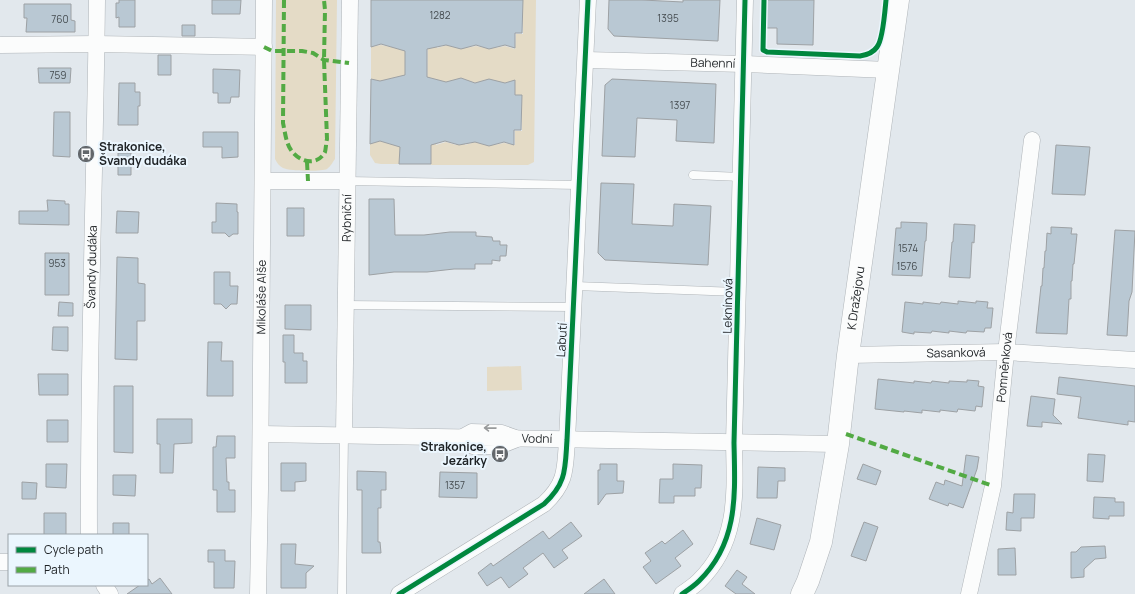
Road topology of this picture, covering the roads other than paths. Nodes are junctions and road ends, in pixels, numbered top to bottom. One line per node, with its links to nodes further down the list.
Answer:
1 (97, 0): 7 (street, Švandy dudáka)
2 (264, 0): 9 (street, Mikoláše Alše)
3 (350, 0): 17 (street, Rybniční)
4 (588, 0): 10 (street, Labutí)
5 (745, 0): 11 (street, Leknínová)
6 (898, 0): 12 (street, K Dražejovu)
7 (96, 44): 8 (street); 9 (street); 31 (street, Švandy dudáka)
8 (0, 45)
9 (264, 47): 16 (street, Mikoláše Alše)
10 (586, 60): 11 (street, Bahenní); 18 (street, Labutí)
11 (744, 64): 12 (street, Bahenní); 15 (street, Leknínová)
12 (888, 70): 24 (street, K Dražejovu)
13 (1032, 140): 23 (street, Pomněnková)
14 (693, 175): 15 (lane)
15 (741, 177): 20 (street, Leknínová)
16 (263, 181): 17 (street); 26 (street, Mikoláše Alše)
17 (347, 181): 18 (lane); 21 (street, Rybniční)
18 (579, 185): 19 (street, Labutí)
19 (574, 286): 20 (lane); 22 (street, Labutí)
20 (738, 292): 29 (street, Leknínová)
21 (345, 305): 22 (lane); 27 (street, Rybniční)
22 (574, 307): 28 (street, Labutí)
23 (1006, 352): 24 (street, Sasanková); 25 (street, Sasanková); 37 (street, Pomněnková)
24 (848, 355): 30 (street, K Dražejovu)
25 (1135, 360)
26 (261, 434): 27 (street, Vodní); 32 (street, Mikoláše Alše)
27 (344, 436): 28 (street, Vodní); 33 (lane)
28 (567, 440): 29 (street, Vodní); 34 (street, Labutí)
29 (734, 443): 30 (street, Vodní); 35 (street, Leknínová)
30 (838, 444): 36 (street, K Dražejovu)
31 (89, 534)
32 (258, 594)
33 (342, 594)
34 (399, 594)
35 (682, 594)
36 (802, 594)
37 (969, 594)

